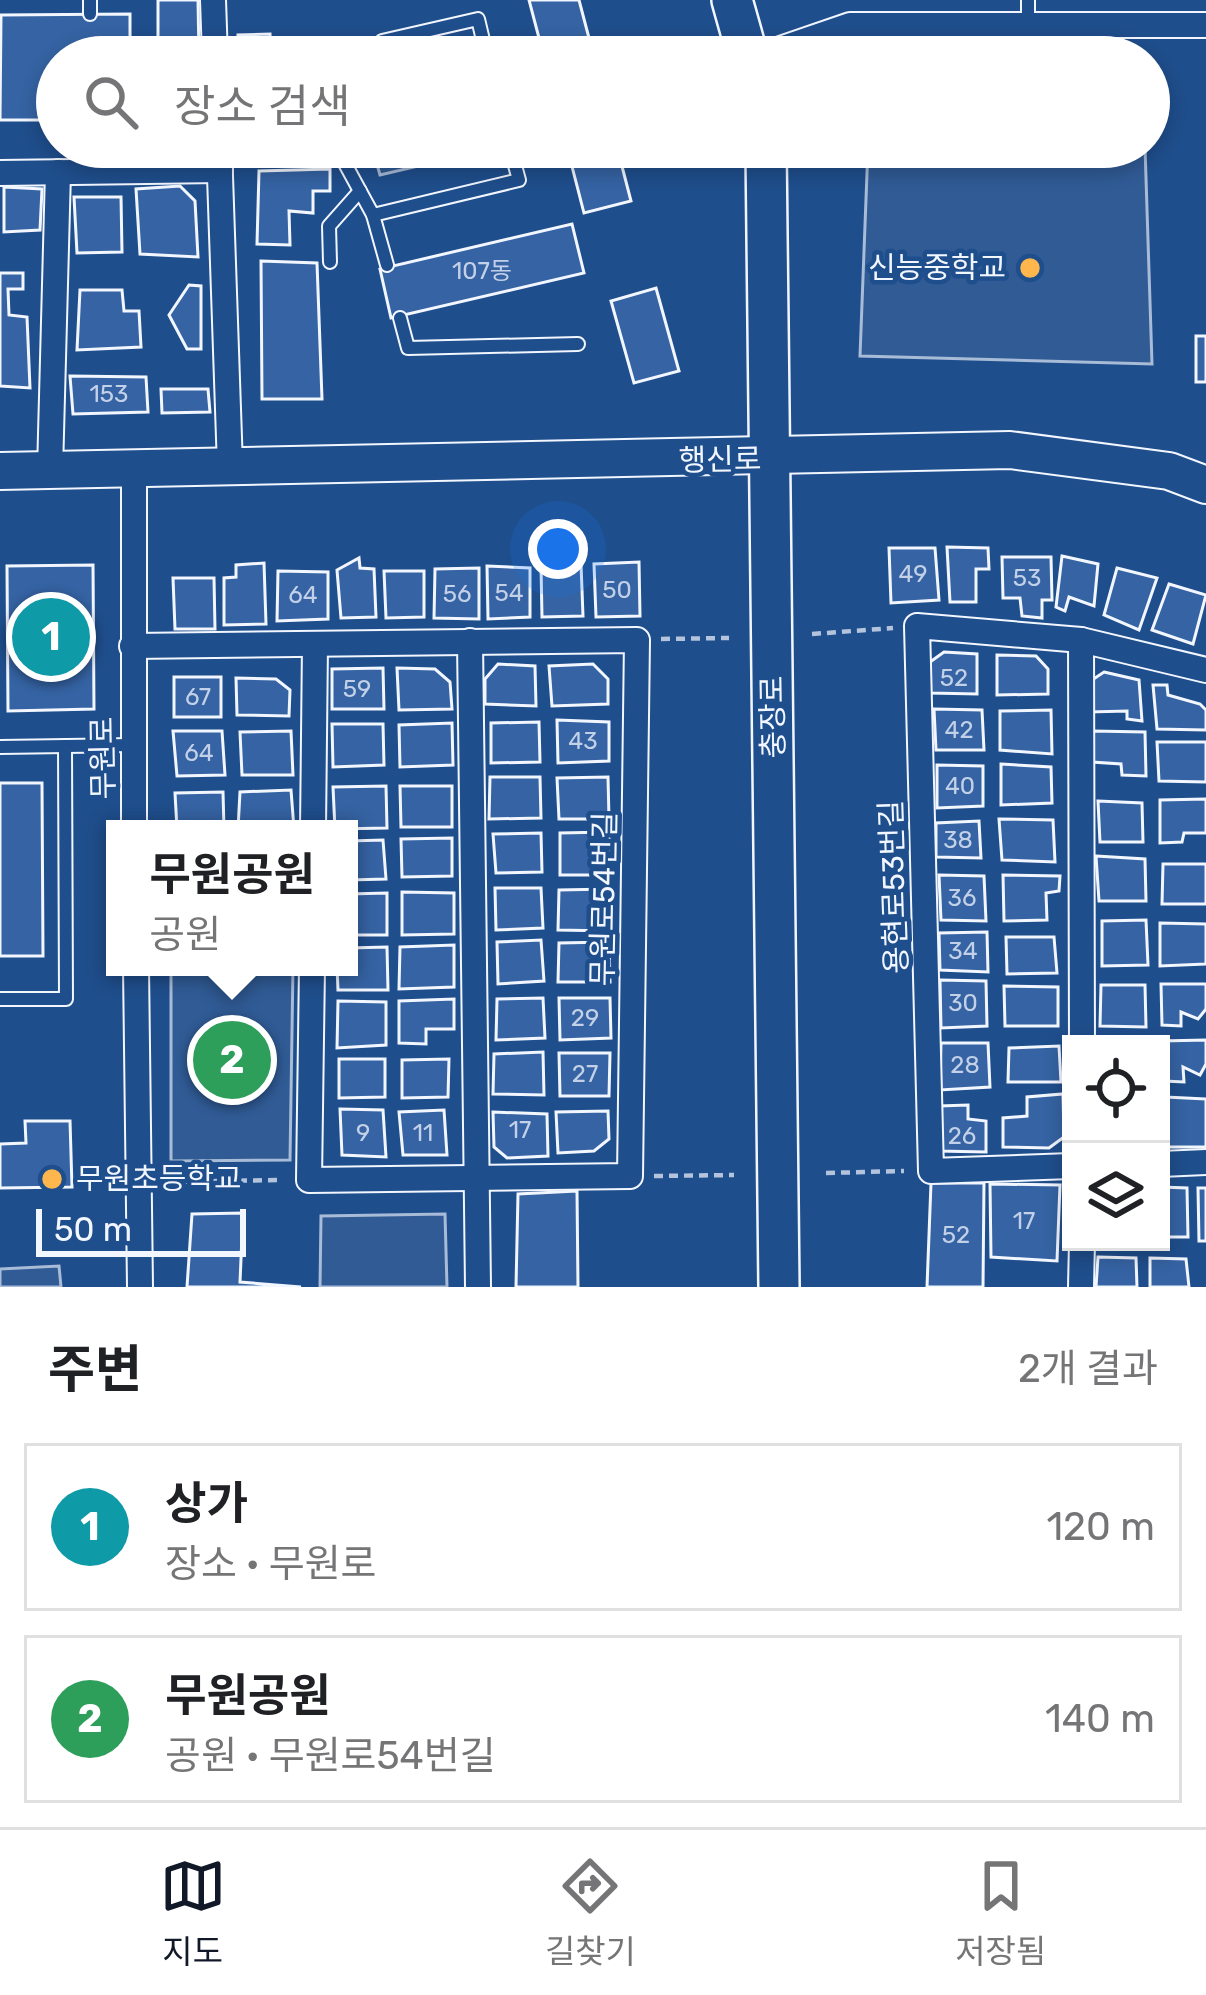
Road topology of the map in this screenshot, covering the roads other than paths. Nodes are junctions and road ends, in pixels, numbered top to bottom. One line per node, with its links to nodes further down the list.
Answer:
1 (213, 0): 5 (street)
2 (732, 0): 8 (main road)
3 (1028, 12): 4 (street); 9 (street)
4 (1206, 25)
5 (214, 36)
6 (404, 36): 7 (lane)
7 (482, 36)
8 (745, 36)
9 (817, 36)
10 (67, 168): 15 (street)
11 (219, 168): 24 (street)
12 (347, 168): 17 (lane)
13 (516, 168): 18 (lane)
14 (766, 168): 23 (main road, 충장로)
15 (58, 172): 16 (street); 26 (street)
16 (0, 173)
17 (360, 191): 18 (lane); 19 (lane)
18 (373, 215): 20 (lane)
19 (330, 262)
20 (387, 265)
21 (400, 318): 22 (lane)
22 (578, 344)
23 (769, 459): 24 (main road, 행신로); 28 (main road, 행신로); 50 (main road, 충장로)
24 (230, 467): 27 (main road, 행신로)
25 (0, 471): 26 (main road, 행신로)
26 (50, 471): 27 (main road, 행신로)
27 (134, 471): 32 (street, 무원로)
28 (1206, 485)
29 (1081, 640): 33 (street); 42 (street); 45 (street, 용현로53번길)
30 (470, 641): 31 (street); 46 (street); 46 (street, 무원로54번길)
31 (316, 644): 32 (street); 38 (street)
32 (132, 646): 35 (street, 무원로)
33 (1206, 670)
34 (65, 746): 35 (lane); 36 (lane); 41 (lane)
35 (133, 746): 37 (street, 무원로)
36 (0, 747)
37 (134, 820)
38 (313, 820)
39 (136, 976): 48 (street)
40 (311, 976): 46 (street)
41 (0, 999)
42 (1082, 1035)
43 (1206, 1162): 44 (street)
44 (1170, 1164)
45 (1062, 1166)
46 (479, 1178): 49 (street)
47 (1082, 1251): 51 (street)
48 (140, 1287)
49 (478, 1287)
50 (779, 1287)
51 (1081, 1287)

